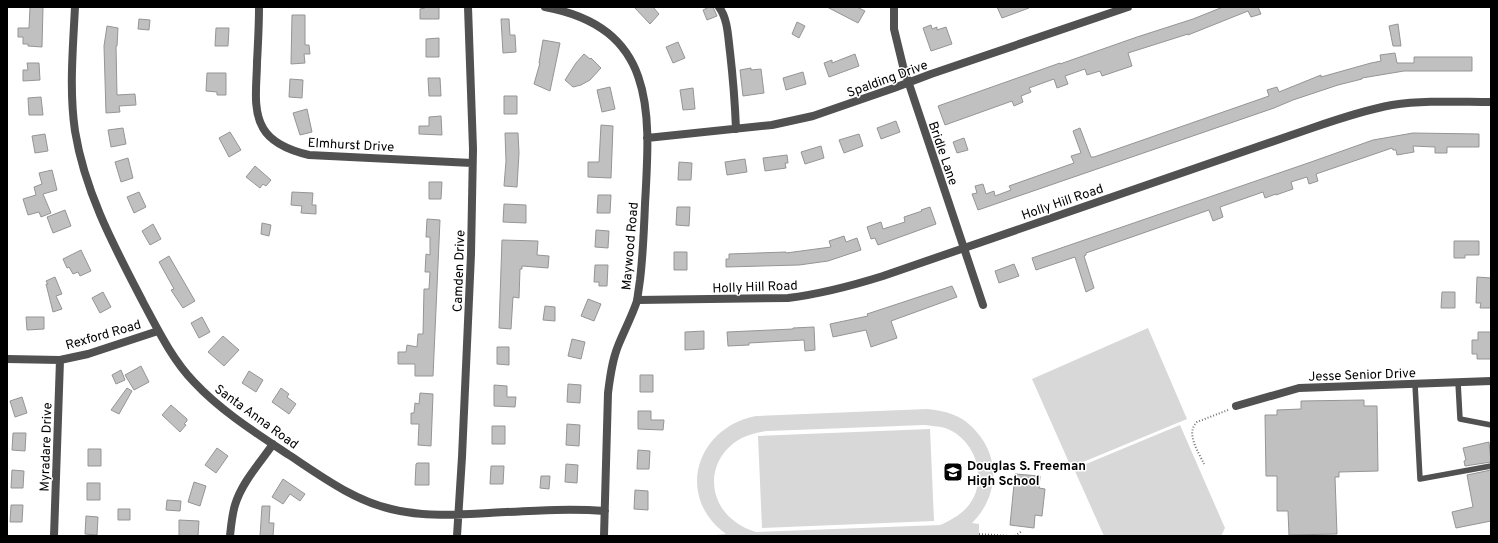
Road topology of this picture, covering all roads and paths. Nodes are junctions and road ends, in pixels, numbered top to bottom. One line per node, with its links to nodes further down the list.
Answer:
1 (75, 7): 16 (street, Santa Anna Road)
2 (259, 7): 12 (street, Elmhurst Drive)
3 (468, 7): 12 (street, Camden Drive)
4 (546, 7): 11 (street, Maywood Road)
5 (719, 7): 10 (street)
6 (894, 7): 8 (street, Bridle Lane)
7 (1128, 7): 8 (street, Spalding Drive)
8 (908, 83): 10 (street, Spalding Drive); 13 (street, Bridle Lane)
9 (1491, 102): 13 (street, Holly Hill Road)
10 (736, 129): 11 (street, Spalding Drive)
11 (647, 138): 14 (street, Maywood Road)
12 (472, 163): 28 (street, Camden Drive)
13 (964, 248): 14 (street, Holly Hill Road); 15 (street, Bridle Lane)
14 (637, 300): 27 (street, Maywood Road)
15 (983, 305)
16 (158, 331): 18 (street, Rexford Road); 24 (street, Santa Anna Road)
17 (7, 359): 18 (street, Rexford Road)
18 (60, 360): 31 (street, Myradare Drive)
19 (1491, 381): 20 (street, Jesse Senior Drive)
20 (1458, 382): 21 (street, Jesse Senior Drive); 23 (lane)
21 (1414, 384): 22 (street, Jesse Senior Drive); 26 (lane)
22 (1236, 406): 25 (path)
23 (1491, 425)
24 (273, 444): 28 (street, Santa Anna Road); 32 (street)
25 (1204, 464)
26 (1491, 466)
27 (605, 511): 28 (street, Santa Anna Road); 34 (street, Maywood Road)
28 (458, 515): 33 (street, Camden Drive)
29 (1022, 531): 36 (path)
30 (979, 534): 35 (path)
31 (54, 536)
32 (230, 536)
33 (457, 536)
34 (604, 536)
35 (1009, 536)
36 (1015, 536)

